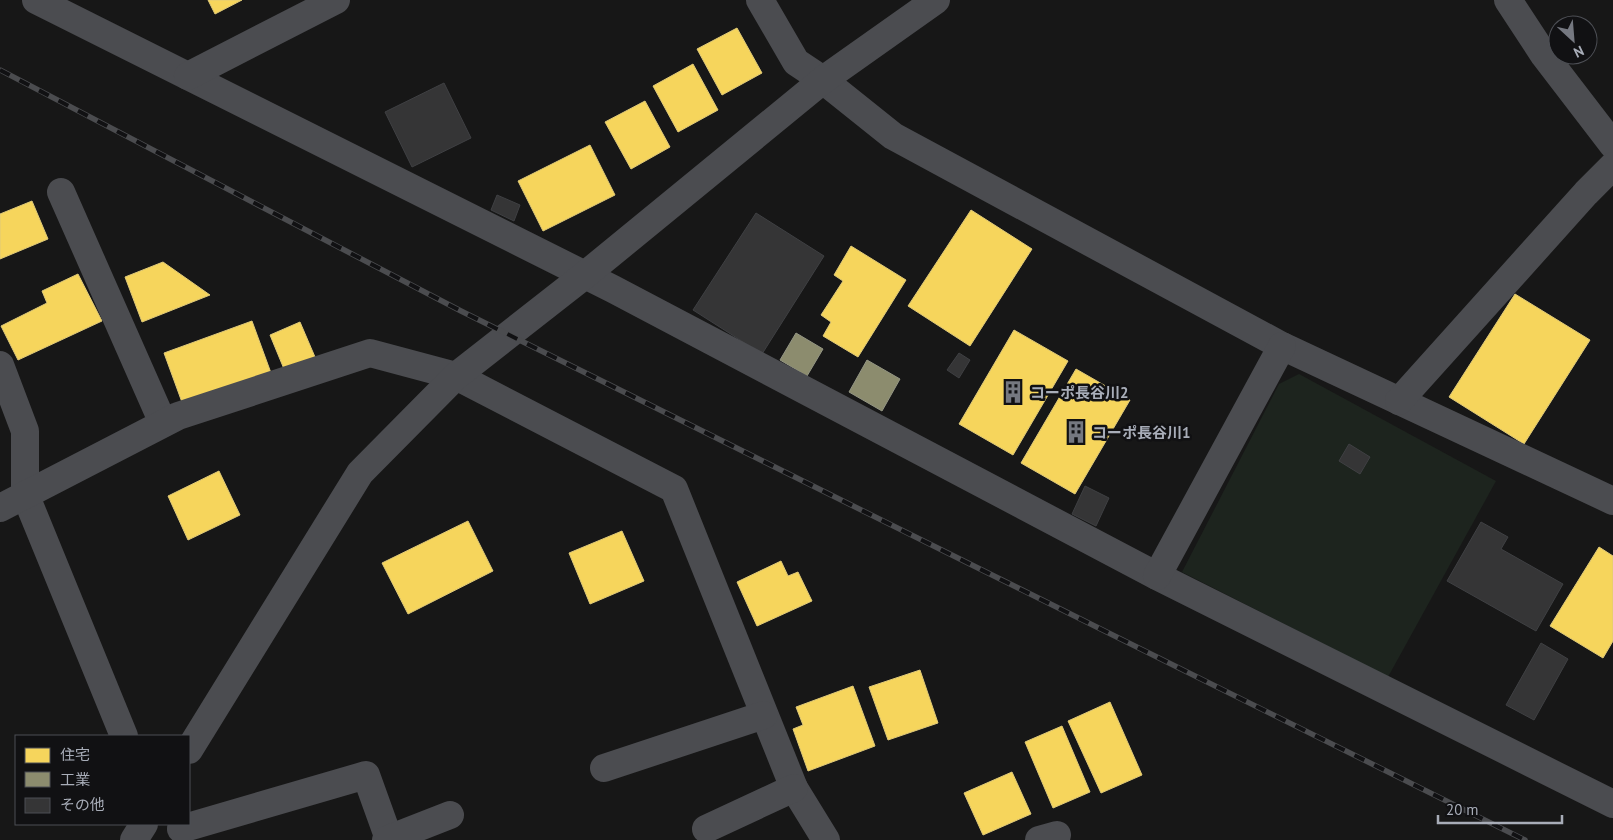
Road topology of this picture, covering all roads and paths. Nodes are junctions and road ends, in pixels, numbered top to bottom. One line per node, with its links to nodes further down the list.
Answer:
1 (36, 0): 6 (street)
2 (336, 0): 6 (street)
3 (760, 0): 7 (street)
4 (936, 0): 7 (street)
5 (1508, 0): 8 (street)
6 (188, 76): 11 (street)
7 (823, 80): 11 (street); 12 (street)
8 (1613, 145)
9 (1613, 166): 15 (street)
10 (61, 192): 16 (street)
11 (585, 275): 14 (street); 20 (street)
12 (1282, 346): 15 (street); 20 (street)
13 (0, 365): 17 (street)
14 (456, 376): 16 (street); 21 (street); 23 (street)
15 (1399, 401): 18 (street)
16 (163, 423): 17 (street)
17 (25, 494): 19 (street); 22 (street)
18 (1613, 501)
19 (0, 508)
20 (1157, 576): 26 (street)
21 (764, 715): 24 (street); 25 (street)
22 (124, 735)
23 (190, 748)
24 (604, 768)
25 (794, 788): 29 (street); 33 (street)
26 (1613, 804)
27 (450, 815): 31 (street)
28 (143, 825): 32 (street)
29 (706, 829)
30 (182, 831): 31 (street)
31 (388, 839)
32 (134, 840)
33 (826, 840)

